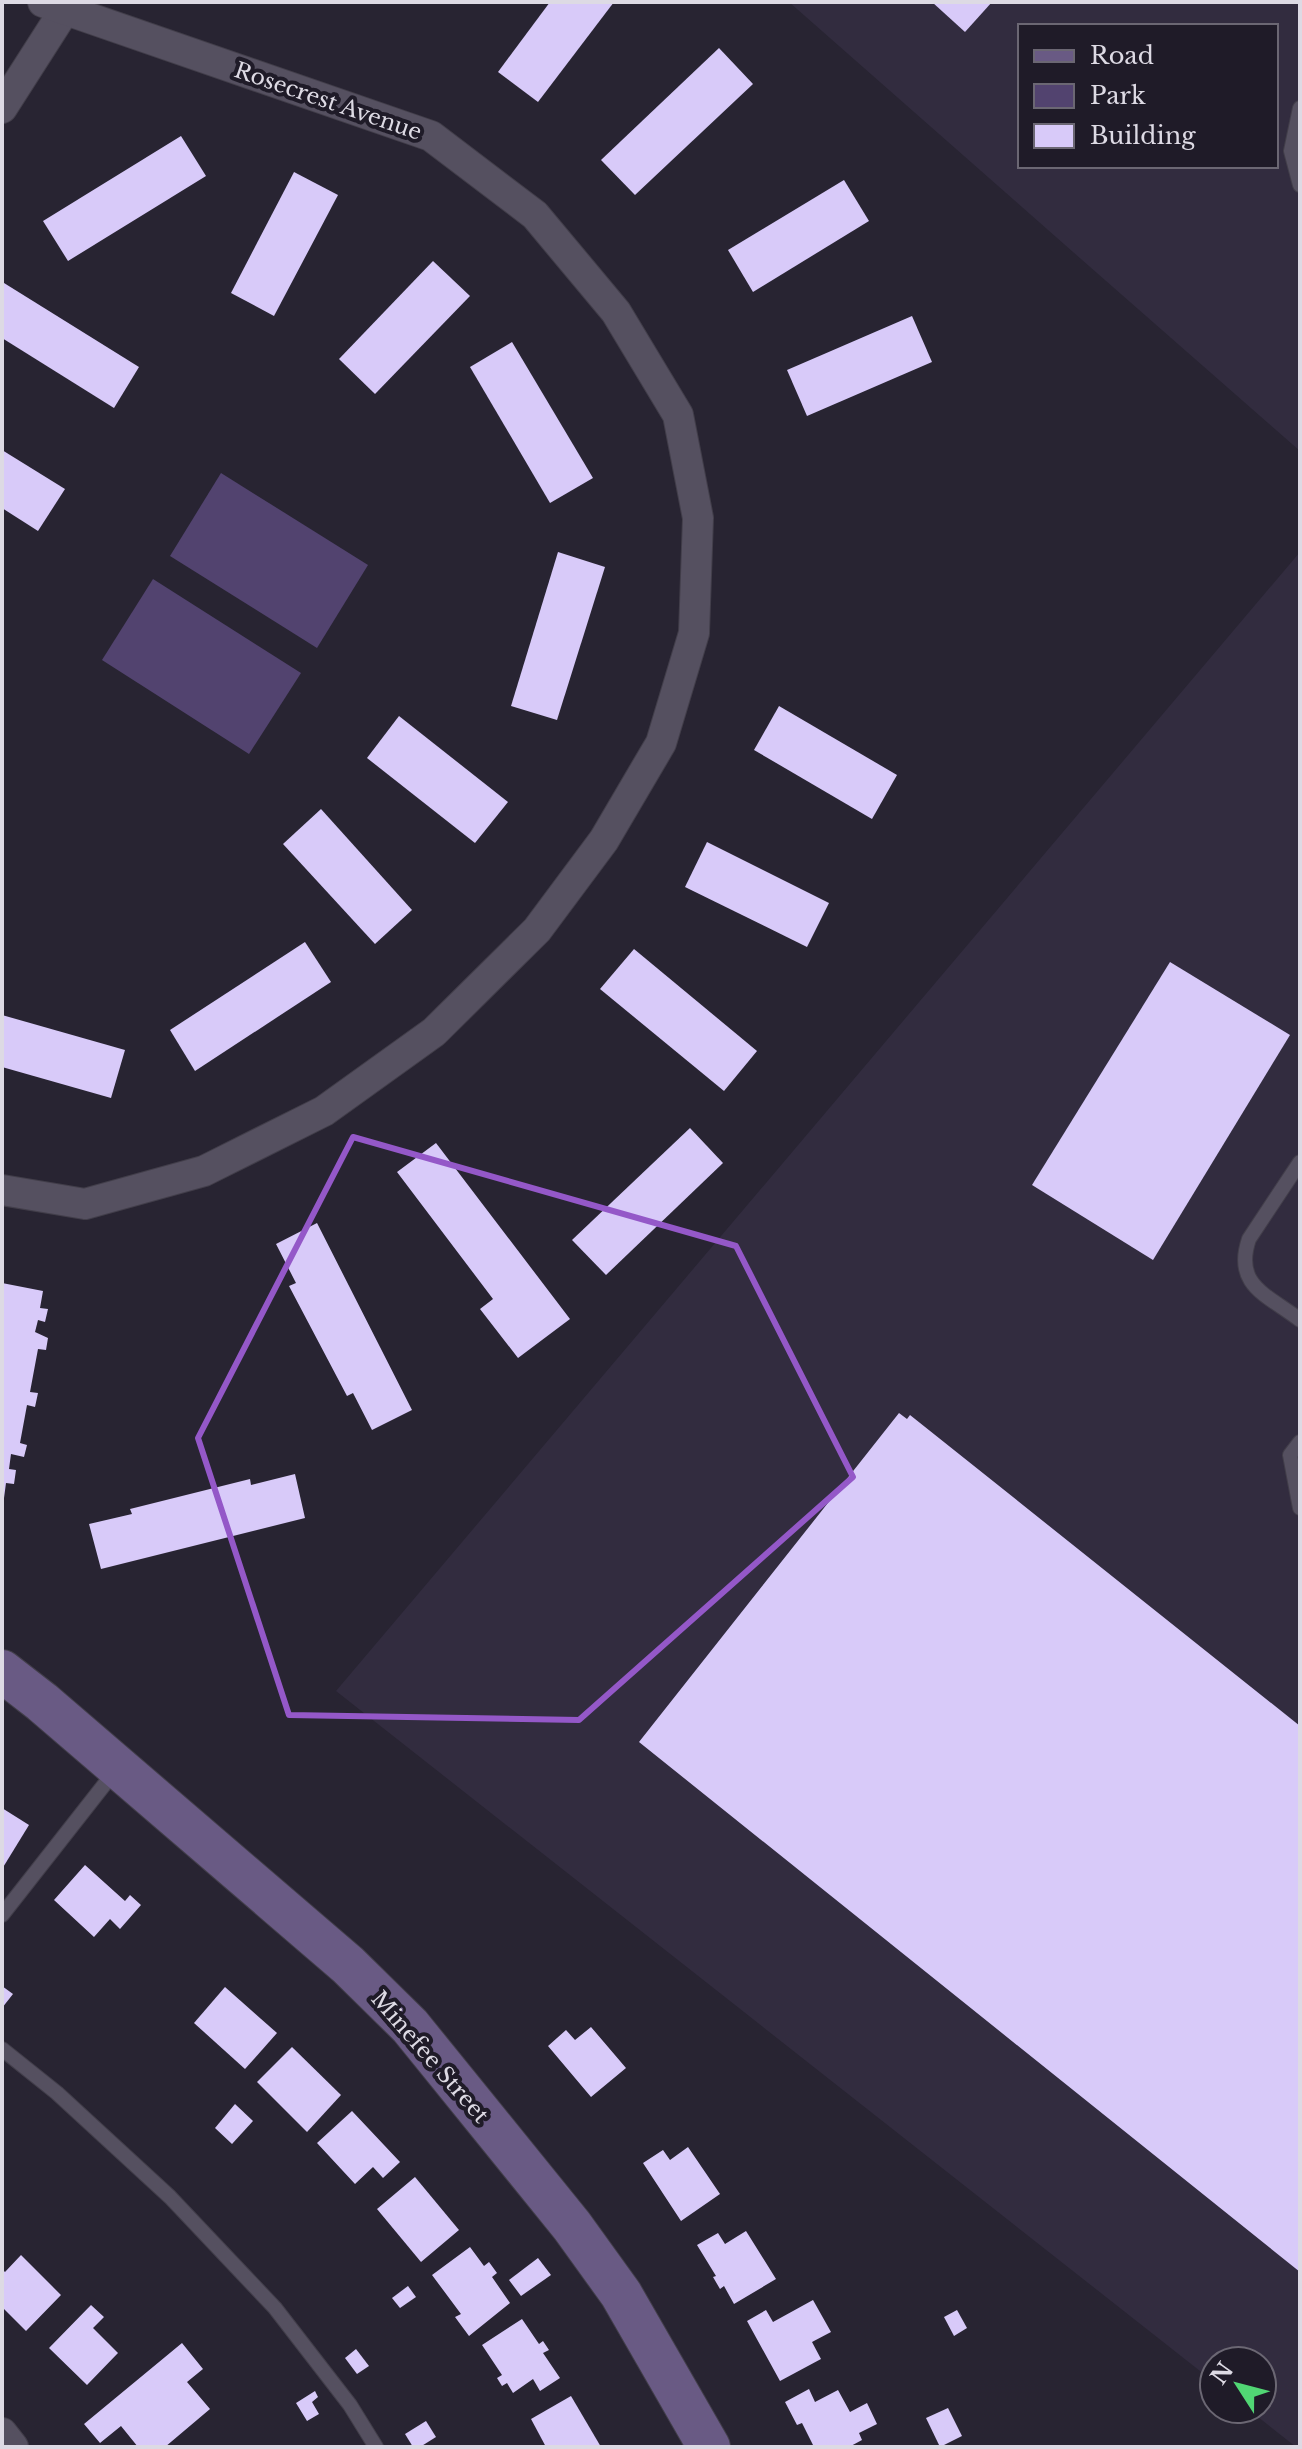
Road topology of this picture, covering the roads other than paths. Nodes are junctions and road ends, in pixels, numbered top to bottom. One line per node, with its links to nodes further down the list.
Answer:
1 (53, 7): 2 (street); 6 (street, Rosecrest Avenue)
2 (2, 108)
3 (1300, 108): 4 (lane)
4 (1300, 185)
5 (1300, 1162): 7 (lane)
6 (2, 1190)
7 (1300, 1320)
8 (1300, 1442): 9 (lane)
9 (1300, 1508)
10 (2, 1671): 11 (street, Minefee Street)
11 (118, 1767): 12 (lane); 17 (street, Minefee Street)
12 (2, 1915)
13 (2, 2049): 16 (lane)
14 (2, 2433): 15 (street)
15 (13, 2447)
16 (376, 2447)
17 (709, 2447)

